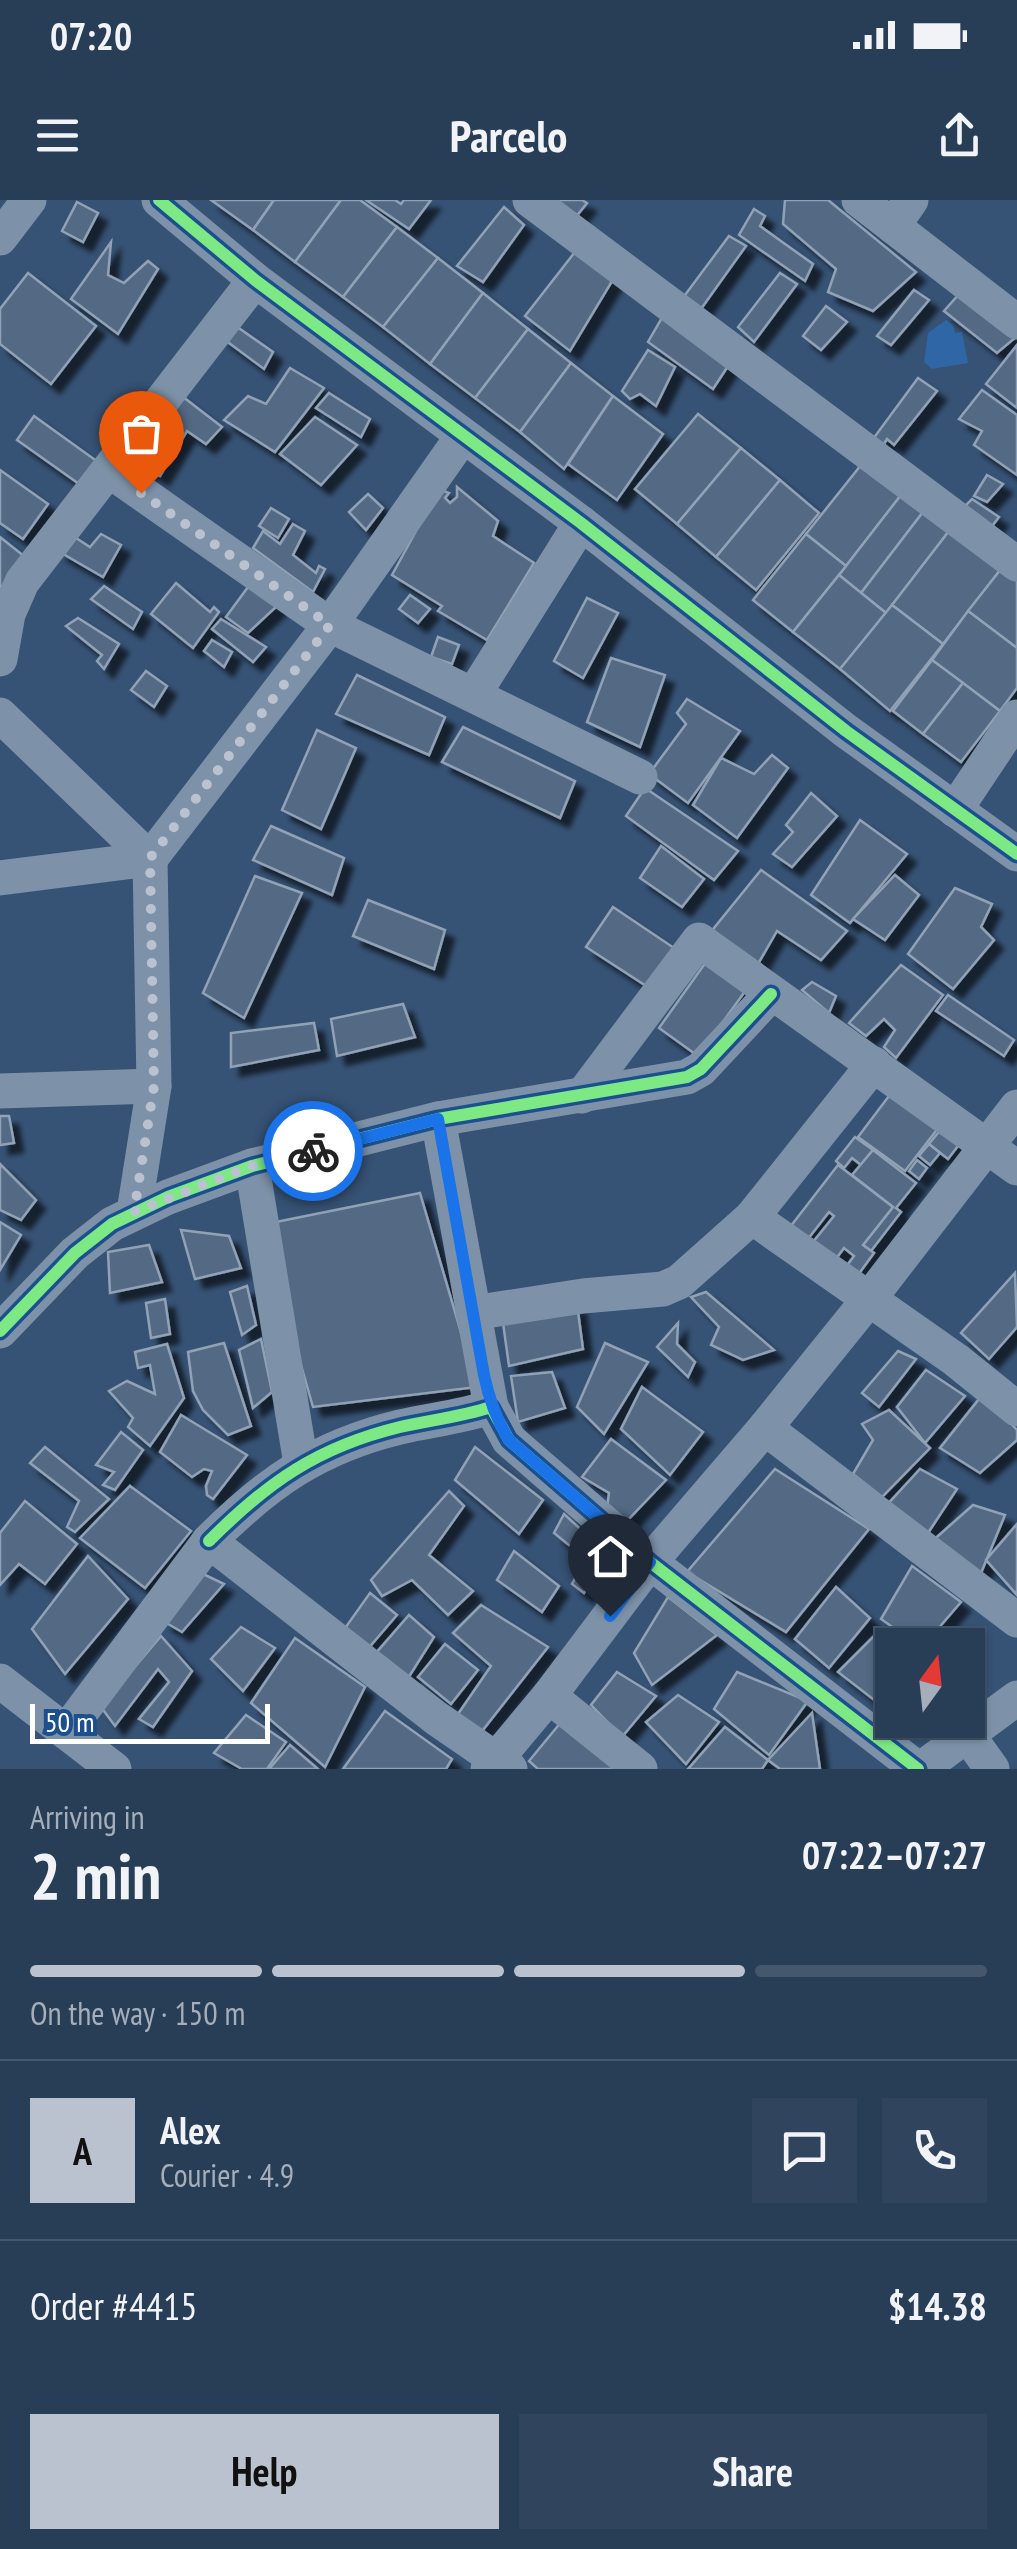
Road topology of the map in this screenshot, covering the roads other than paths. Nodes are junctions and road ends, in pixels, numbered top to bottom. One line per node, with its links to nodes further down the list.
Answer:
1 (29, 200): 6 (street)
2 (159, 200): 7 (street)
3 (530, 200): 12 (street)
4 (859, 200): 5 (street)
5 (902, 213): 8 (street)
6 (0, 238)
7 (255, 280): 9 (street); 10 (street)
8 (1017, 322)
9 (462, 436): 11 (street); 13 (street)
10 (110, 471): 13 (street); 14 (street)
11 (581, 523): 15 (street); 20 (street)
12 (1017, 564)
13 (330, 625): 15 (street); 22 (street)
14 (0, 659)
15 (474, 694): 19 (street)
16 (0, 697): 17 (street)
17 (0, 716): 22 (street)
18 (1017, 717): 20 (street)
19 (640, 777)
20 (955, 810): 21 (street)
21 (1017, 854)
22 (150, 858): 23 (street); 26 (street)
23 (0, 878)
24 (771, 994): 25 (street); 28 (street); 28 (street)
25 (874, 1064): 31 (street); 35 (street)
26 (154, 1086): 27 (street); 34 (street)
27 (0, 1091)
28 (582, 1096): 30 (street)
29 (1017, 1107): 31 (street)
30 (438, 1119): 32 (street); 37 (street)
31 (986, 1144): 33 (street); 36 (street)
32 (252, 1166): 34 (street); 42 (street)
33 (1017, 1168)
34 (134, 1212): 38 (street)
35 (752, 1216): 36 (street); 37 (street)
36 (868, 1299): 40 (street); 41 (street)
37 (473, 1313): 39 (street)
38 (0, 1330)
39 (491, 1407): 42 (street); 44 (street)
40 (1017, 1410)
41 (765, 1428): 44 (street); 45 (street)
42 (301, 1464): 43 (street)
43 (209, 1542): 50 (street); 53 (street)
44 (650, 1562): 47 (street); 56 (street)
45 (1017, 1620)
46 (3, 1689): 50 (street)
47 (549, 1696): 53 (street); 55 (street)
48 (1017, 1698): 49 (street)
49 (985, 1721)
50 (66, 1732): 54 (street)
51 (961, 1738): 56 (street)
52 (969, 1738): 57 (street)
53 (498, 1765)
54 (114, 1769)
55 (640, 1769)
56 (920, 1769)
57 (992, 1769)

